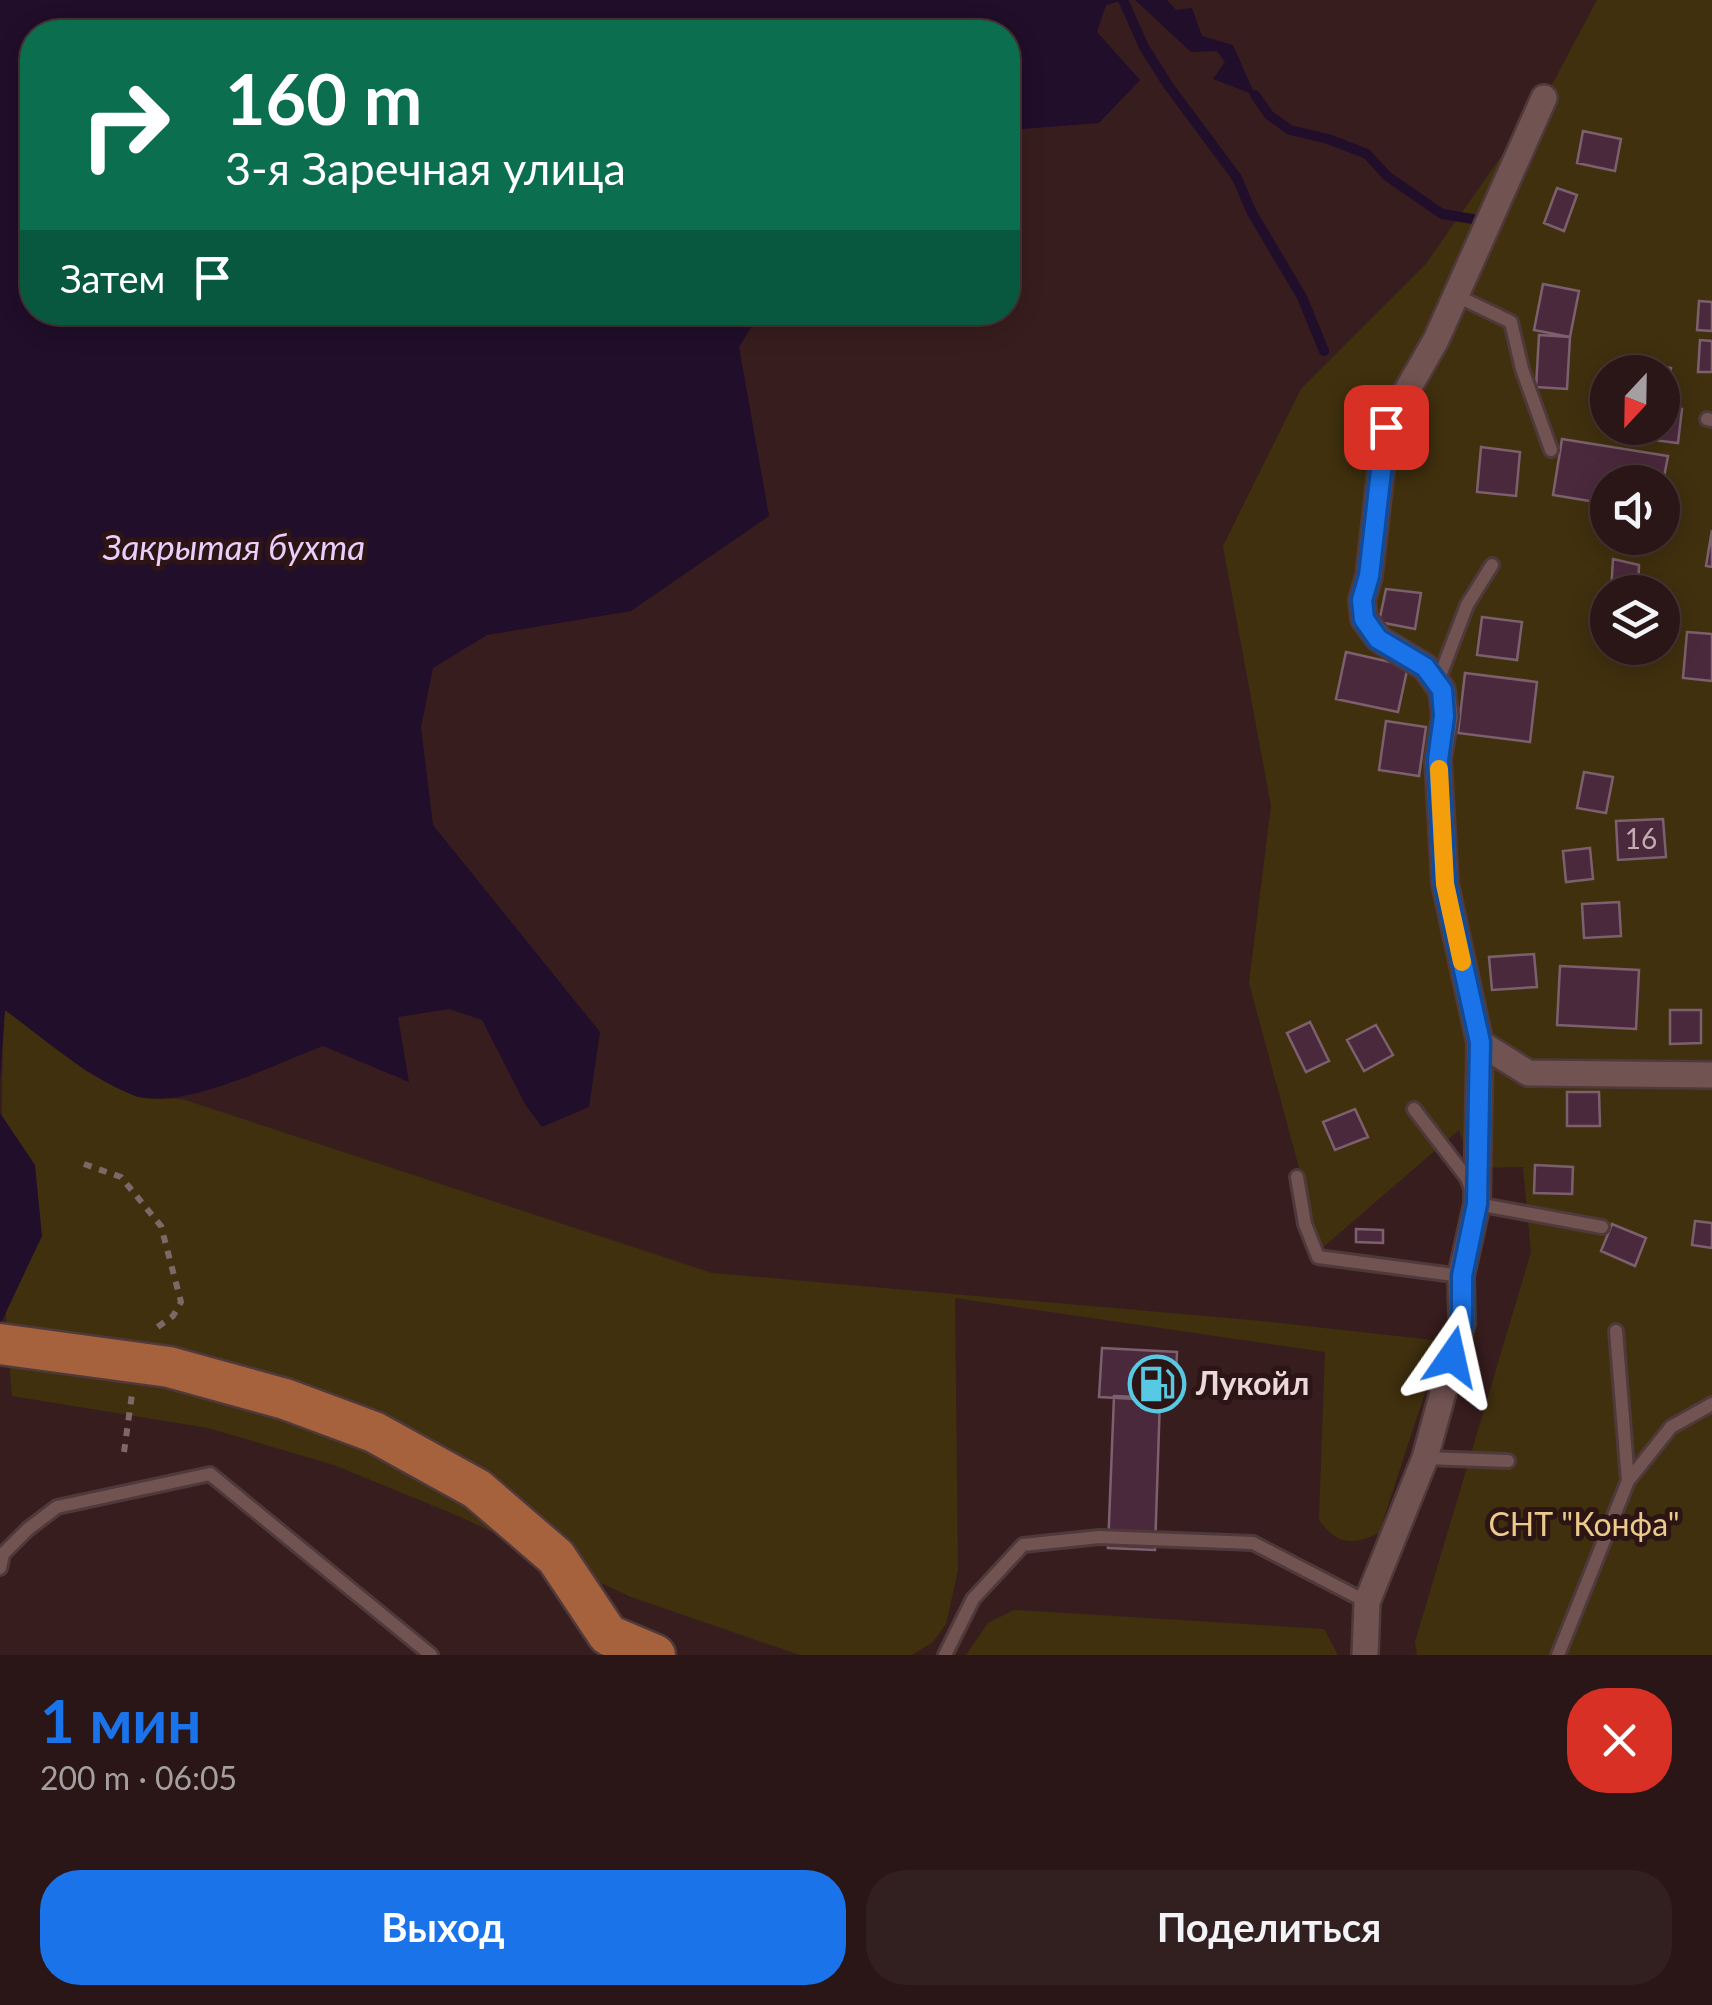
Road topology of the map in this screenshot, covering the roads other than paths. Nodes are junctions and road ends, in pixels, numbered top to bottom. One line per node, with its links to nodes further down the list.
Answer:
1 (1544, 98): 2 (street)
2 (1456, 296): 3 (lane); 5 (street)
3 (1551, 450)
4 (1492, 565): 5 (lane)
5 (1442, 690): 6 (street)
6 (1480, 1042): 7 (street); 10 (street)
7 (1712, 1075)
8 (1414, 1109): 10 (lane)
9 (1297, 1176): 12 (lane)
10 (1477, 1204): 11 (lane); 12 (street)
11 (1602, 1227)
12 (1462, 1276): 16 (street)
13 (1616, 1331): 18 (lane)
14 (0, 1344): 21 (main road)
15 (1712, 1404): 18 (lane)
16 (1425, 1458): 17 (lane); 20 (street)
17 (1508, 1461)
18 (1628, 1481): 26 (lane)
19 (0, 1568): 22 (lane)
20 (1367, 1602): 24 (lane); 25 (street)
21 (608, 1645): 23 (main road)
22 (431, 1655)
23 (655, 1655)
24 (944, 1655)
25 (1365, 1655)
26 (1558, 1655)

